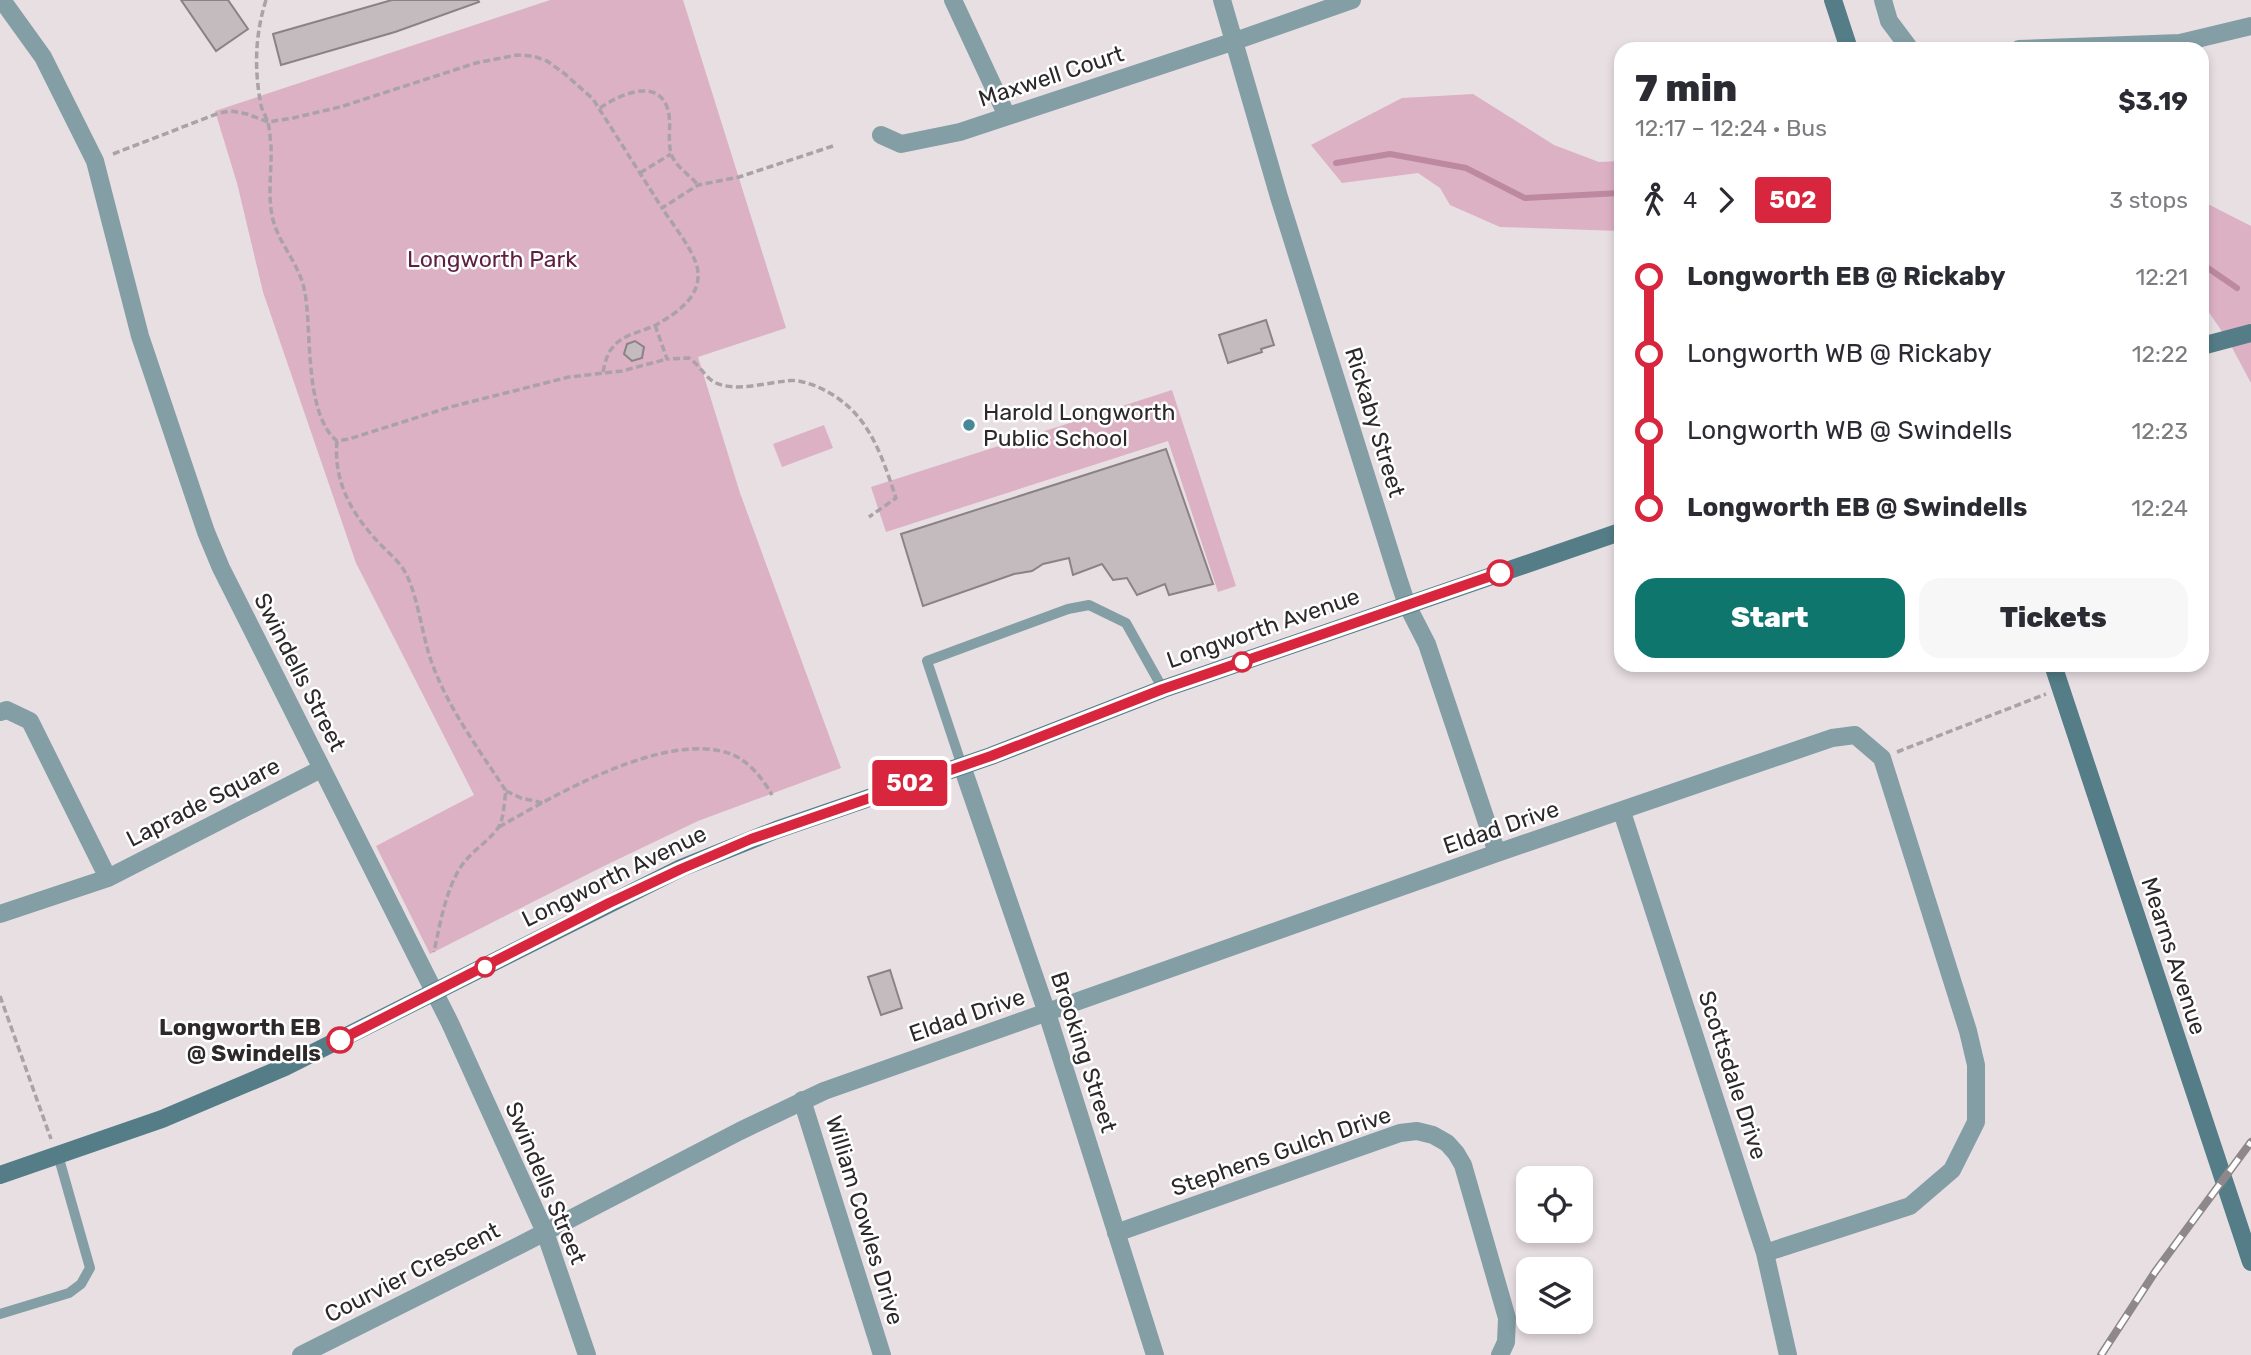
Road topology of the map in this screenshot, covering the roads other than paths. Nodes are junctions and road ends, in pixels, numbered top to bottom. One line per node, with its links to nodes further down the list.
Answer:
1 (2, 0): 22 (street, Swindells Street)
2 (953, 0): 12 (street)
3 (1222, 0): 8 (street, Rickaby Street)
4 (1352, 0): 8 (street, Maxwell Court)
5 (1833, 0): 9 (street)
6 (1883, 0): 10 (street)
7 (2251, 26): 11 (street)
8 (1235, 41): 12 (street, Maxwell Court); 17 (street, Rickaby Street)
9 (1847, 42)
10 (1905, 42)
11 (2183, 42)
12 (1007, 116): 13 (street, Maxwell Court)
13 (881, 135)
14 (2251, 333): 15 (street)
15 (2209, 344)
16 (1614, 534): 17 (street, Longworth Avenue)
17 (1407, 604): 19 (street, Longworth Avenue); 24 (street, Rickaby Street)
18 (2055, 672): 35 (street, Mearns Avenue)
19 (1163, 689): 21 (street, Longworth Avenue); 21 (lane)
20 (0, 712): 25 (street)
21 (962, 766): 27 (street, Longworth Avenue); 28 (street, Brooking Street)
22 (321, 769): 25 (street, Laprade Square); 27 (street, Swindells Street)
23 (1622, 812): 24 (street, Eldad Drive); 34 (street, Scottsdale Drive); 34 (street, Eldad Drive)
24 (1497, 853): 28 (street, Eldad Drive)
25 (108, 878): 26 (street, Laprade Square)
26 (0, 914)
27 (435, 992): 30 (street, Longworth Avenue); 32 (street, Swindells Street)
28 (1047, 1013): 29 (street, Eldad Drive); 33 (street, Brooking Street)
29 (802, 1100): 32 (street, Eldad Drive); 39 (street, William Cowles Drive)
30 (58, 1155): 31 (street, Longworth Avenue); 36 (lane)
31 (0, 1175)
32 (545, 1232): 37 (street, Courvier Crescent); 38 (street, Swindells Street)
33 (1116, 1233): 40 (street, Brooking Street); 41 (street, Stephens Gulch Drive)
34 (1765, 1253): 42 (street, Scottsdale Drive)
35 (2251, 1262)
36 (0, 1314)
37 (306, 1354)
38 (587, 1355)
39 (882, 1355)
40 (1155, 1355)
41 (1500, 1355)
42 (1788, 1355)

